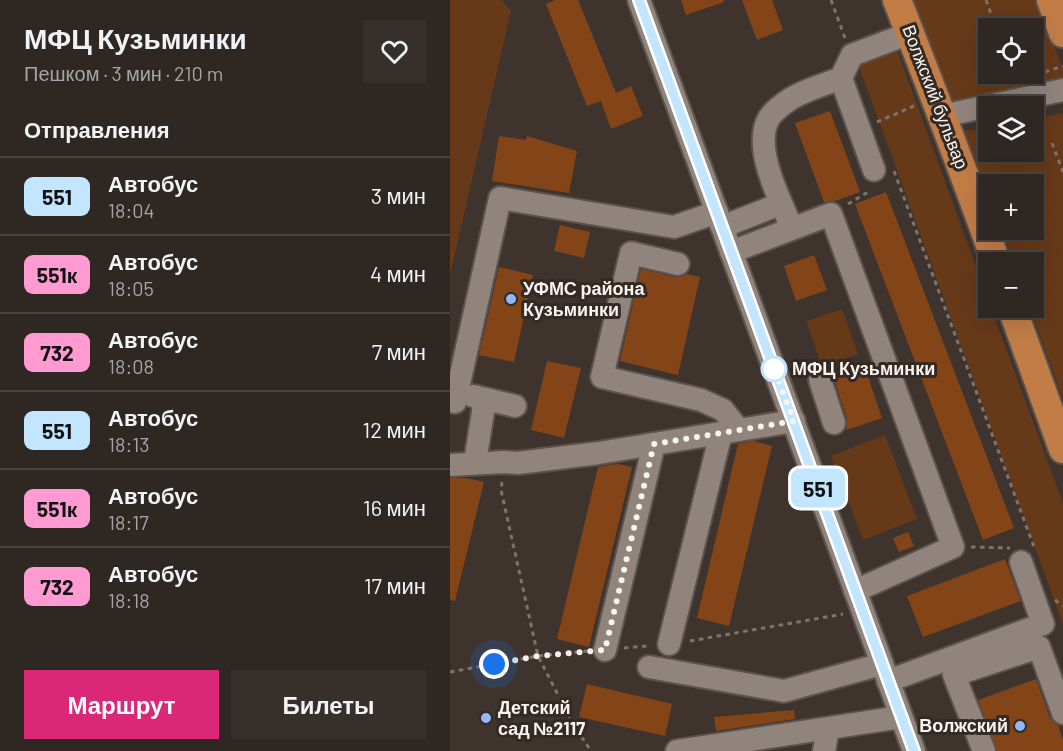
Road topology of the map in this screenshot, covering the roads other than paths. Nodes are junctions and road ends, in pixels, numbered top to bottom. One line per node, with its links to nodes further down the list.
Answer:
1 (639, 0): 15 (street)
2 (897, 0): 4 (main road, Волжский бульвар)
3 (1051, 0): 5 (main road)
4 (910, 33): 6 (street); 10 (main road, Волжский бульвар)
5 (1063, 33)
6 (841, 78): 13 (street); 16 (street)
7 (1063, 90): 10 (street)
8 (1063, 104): 9 (street)
9 (1044, 108)
10 (941, 112): 12 (main road, Волжский бульвар)
11 (978, 122): 12 (street)
12 (951, 142): 18 (main road, Волжский бульвар)
13 (882, 167)
14 (770, 208): 15 (street)
15 (720, 220): 17 (street); 21 (street)
16 (792, 228): 17 (street); 32 (street)
17 (731, 252): 24 (street)
18 (992, 252)
19 (678, 264): 26 (street)
20 (1016, 318): 28 (main road)
21 (453, 397): 22 (street)
22 (486, 399): 23 (street); 29 (street)
23 (515, 406)
24 (792, 416): 25 (street); 26 (street); 32 (street)
25 (834, 423)
26 (730, 432): 27 (street); 33 (street)
27 (654, 444): 29 (street); 34 (street)
28 (1063, 449)
29 (475, 462): 30 (street)
30 (450, 465)
31 (1021, 553): 36 (street)
32 (855, 591): 36 (street)
33 (669, 644)
34 (605, 650)
35 (649, 667): 36 (street)
36 (885, 673): 38 (street)
37 (1061, 703): 43 (street)
38 (902, 717): 39 (street); 41 (street)
39 (826, 740): 40 (street)
40 (772, 744): 42 (street)
41 (920, 746)
42 (677, 751)
43 (984, 751)

